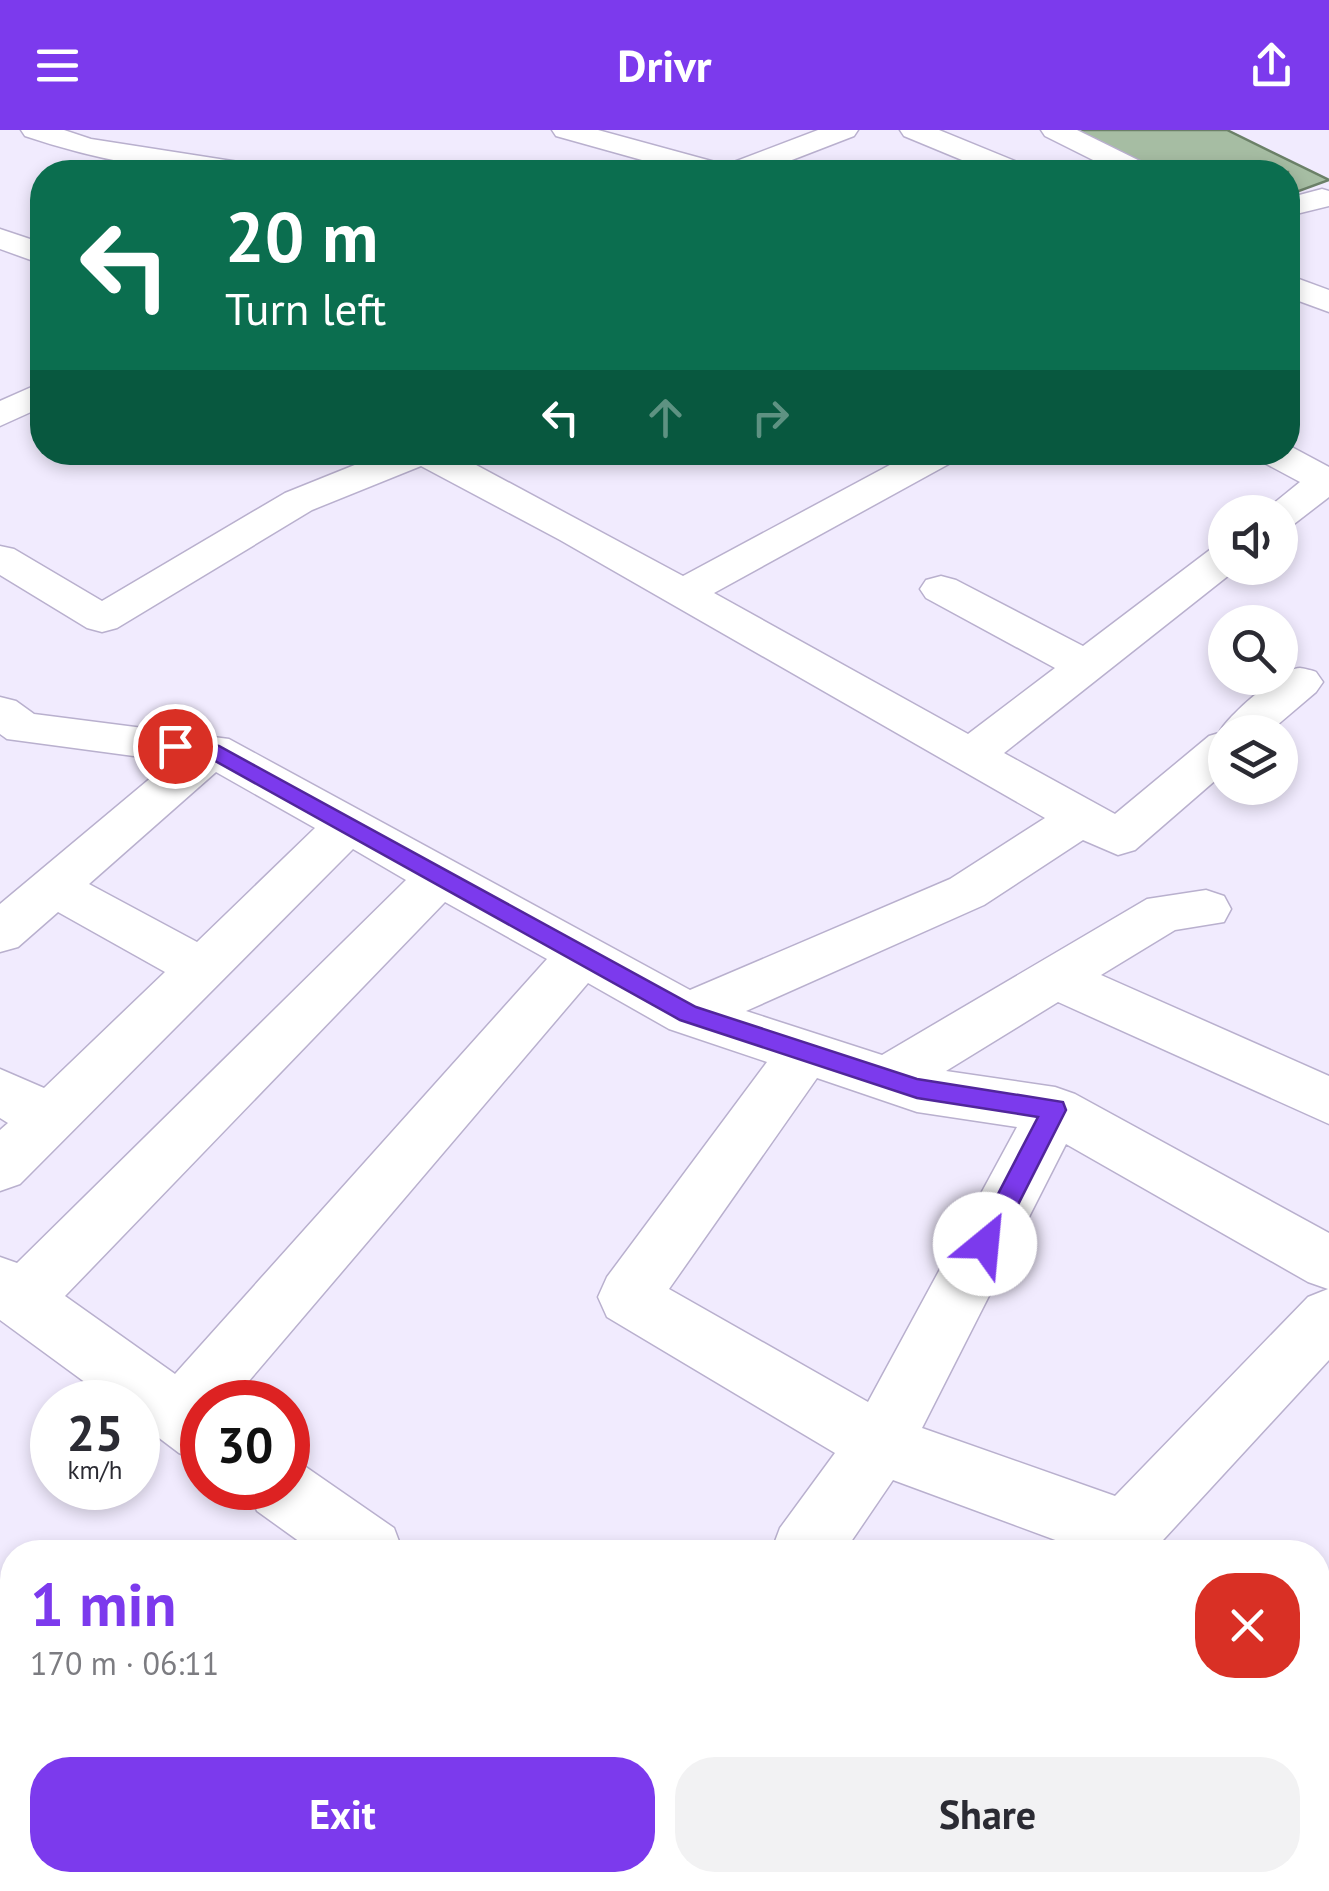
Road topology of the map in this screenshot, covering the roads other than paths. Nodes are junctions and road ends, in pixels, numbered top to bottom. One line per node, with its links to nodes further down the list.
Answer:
1 (35, 130): 6 (street)
2 (844, 130): 8 (street)
3 (914, 130): 9 (street)
4 (1055, 130): 10 (street)
5 (575, 131): 7 (street)
6 (166, 160)
7 (675, 160)
8 (767, 160)
9 (983, 160)
10 (1114, 160)
11 (1322, 198): 12 (street)
12 (1300, 204)
13 (0, 238): 14 (street)
14 (30, 249)
15 (30, 399): 16 (street)
16 (0, 415)
17 (379, 465): 23 (street)
18 (447, 465): 26 (street)
19 (919, 465): 26 (street)
20 (1299, 465): 21 (street)
21 (1328, 479): 22 (street)
22 (1298, 502)
23 (2, 561)
24 (1208, 571): 27 (street)
25 (941, 589): 27 (street)
26 (683, 593): 32 (street)
27 (1086, 666): 32 (street)
28 (1320, 679): 29 (street)
29 (1267, 715)
30 (8, 728): 31 (street)
31 (212, 750): 35 (street); 37 (street)
32 (971, 755): 34 (street)
33 (1208, 761): 34 (street)
34 (1082, 818): 43 (street)
35 (348, 826): 36 (street); 41 (street)
36 (440, 876): 40 (street); 52 (street)
37 (54, 887): 39 (street); 41 (street)
38 (1206, 909): 42 (street)
39 (0, 933)
40 (581, 954): 43 (street); 54 (street)
41 (202, 969): 49 (street)
42 (1056, 978): 45 (street); 47 (street)
43 (688, 1014): 44 (street)
44 (805, 1052): 45 (street); 56 (street)
45 (887, 1079): 48 (street)
46 (0, 1092): 49 (street)
47 (1329, 1101)
48 (1054, 1110): 51 (street); 56 (street)
49 (50, 1118): 50 (street)
50 (0, 1167)
51 (1329, 1263)
52 (11, 1292): 55 (street)
53 (1329, 1317): 56 (street)
54 (227, 1380)
55 (180, 1415)
56 (880, 1444): 59 (street)
57 (310, 1509): 58 (street)
58 (353, 1540)
59 (812, 1540)

